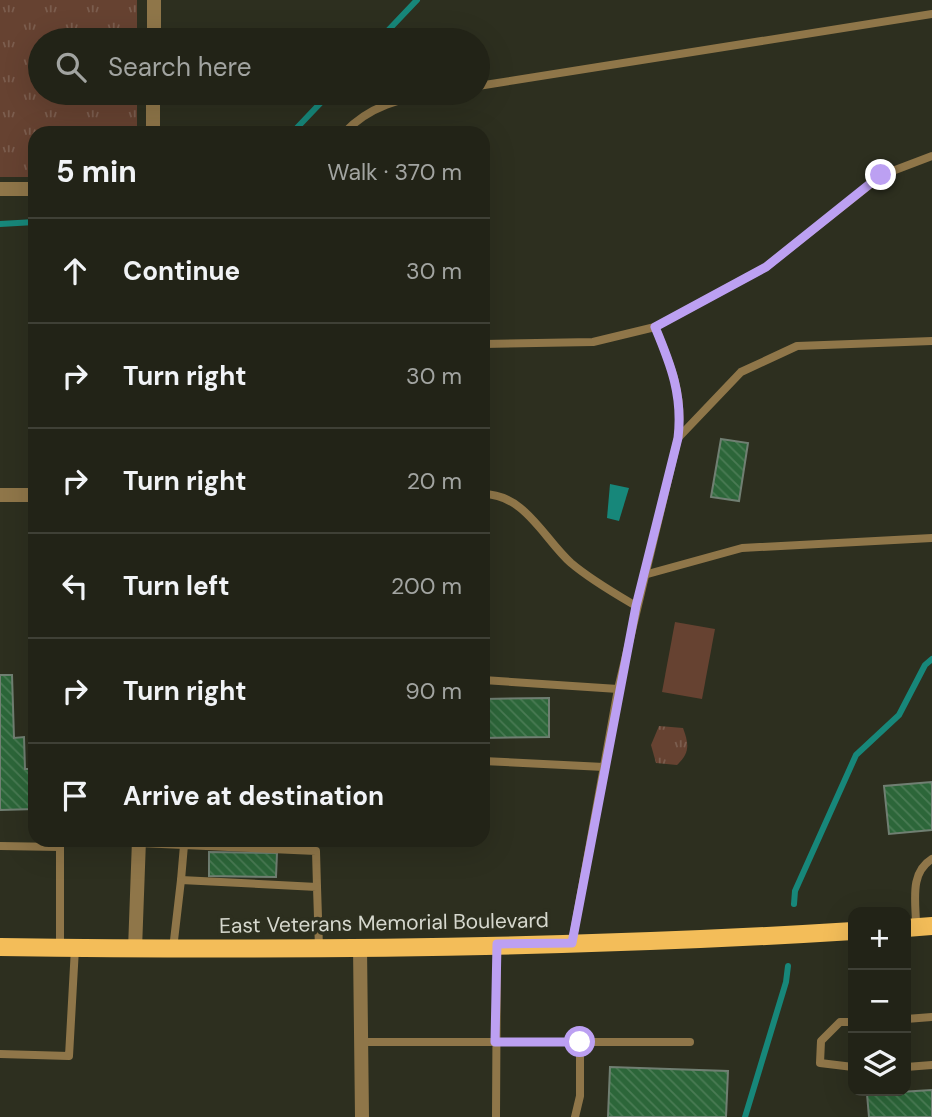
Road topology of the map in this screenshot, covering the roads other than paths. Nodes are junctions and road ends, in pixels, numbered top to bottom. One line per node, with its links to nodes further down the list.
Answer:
1 (154, 0): 3 (street)
2 (932, 14): 4 (lane)
3 (154, 28)
4 (490, 84)
5 (153, 105): 7 (street)
6 (385, 105): 8 (lane)
7 (153, 126)
8 (350, 126)
9 (932, 156): 12 (lane)
10 (0, 189): 11 (street)
11 (28, 189)
12 (655, 327): 14 (lane); 15 (lane)
13 (932, 341): 15 (lane)
14 (490, 344)
15 (678, 438): 20 (lane)
16 (490, 494): 21 (lane)
17 (0, 495): 18 (street)
18 (28, 495)
19 (932, 538): 20 (lane)
20 (644, 575): 21 (lane)
21 (636, 606): 23 (lane)
22 (490, 680): 23 (lane)
23 (618, 689): 25 (lane)
24 (490, 761): 25 (lane)
25 (604, 767): 37 (lane)
26 (28, 845): 27 (lane)
27 (0, 846)
28 (60, 847): 41 (lane)
29 (139, 847): 44 (street)
30 (184, 847): 33 (lane)
31 (228, 847): 34 (lane)
32 (932, 859): 35 (lane)
33 (181, 880): 34 (lane); 42 (lane)
34 (317, 887): 43 (lane)
35 (918, 927)
36 (848, 931): 37 (main road, East Veterans Memorial Boulevard)
37 (572, 943): 38 (main road, East Veterans Memorial Boulevard)
38 (497, 944): 40 (main road, East Veterans Memorial Boulevard); 49 (lane)
39 (0, 947): 41 (main road, East Veterans Memorial Boulevard)
40 (360, 947): 43 (main road, East Veterans Memorial Boulevard); 48 (street)
41 (67, 948): 44 (main road, East Veterans Memorial Boulevard); 52 (lane)
42 (173, 948): 43 (main road, East Veterans Memorial Boulevard); 44 (main road, East Veterans Memorial Boulevard)
43 (319, 948)
44 (135, 949)
45 (932, 1017): 46 (lane)
46 (911, 1019)
47 (848, 1022): 54 (lane)
48 (361, 1042): 49 (lane); 56 (street)
49 (495, 1042): 50 (lane); 57 (lane)
50 (580, 1042): 51 (lane); 58 (lane)
51 (690, 1042)
52 (0, 1054)
53 (932, 1065): 55 (lane)
54 (848, 1066)
55 (911, 1067)
56 (362, 1117)
57 (496, 1117)
58 (575, 1117)

